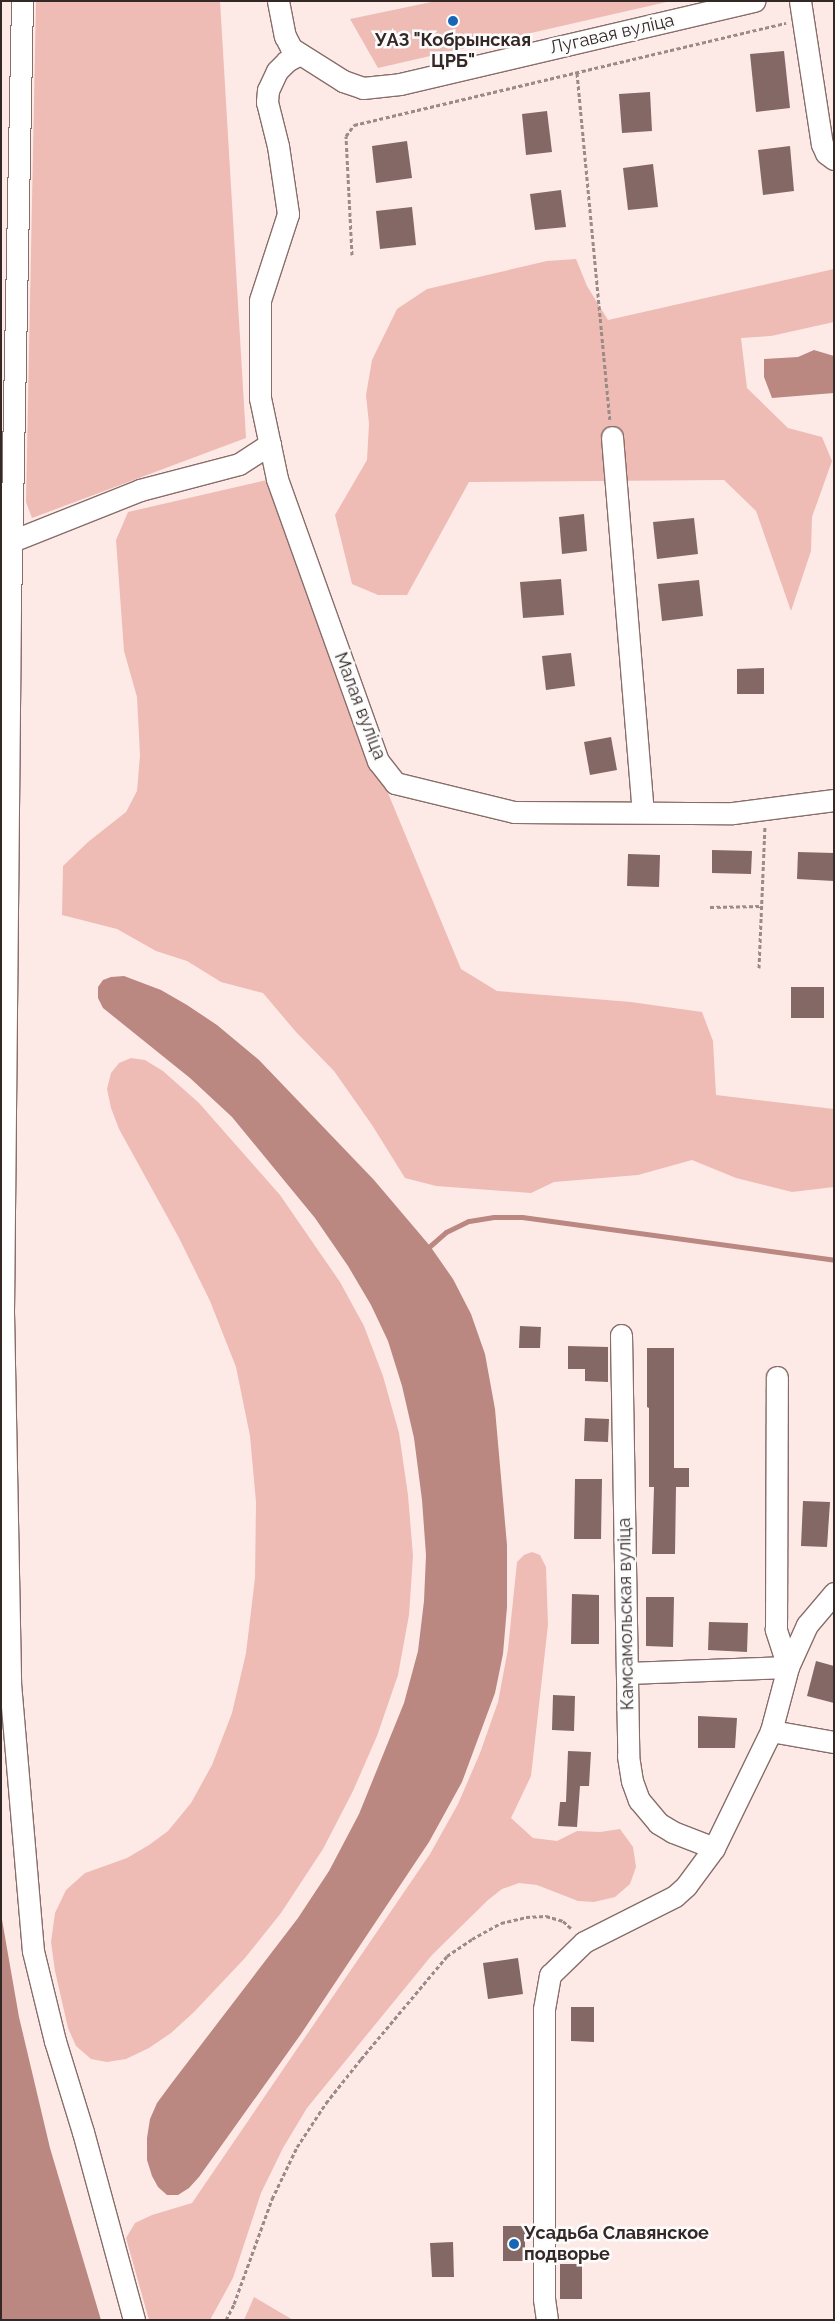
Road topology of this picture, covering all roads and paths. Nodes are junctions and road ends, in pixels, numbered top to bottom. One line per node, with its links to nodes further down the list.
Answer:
1 (22, 1): 11 (street)
2 (278, 1): 5 (street, Лугавая вуліца)
3 (754, 1): 5 (street, Лугавая вуліца)
4 (801, 10): 6 (path); 7 (street)
5 (300, 54): 10 (street, Малая вуліца)
6 (577, 73): 8 (path); 9 (path)
7 (834, 158)
8 (352, 255)
9 (612, 437): 14 (street)
10 (270, 444): 11 (street); 14 (street, Малая вуліца)
11 (12, 540): 27 (street)
12 (834, 800): 13 (street, Малая вуліца)
13 (766, 808): 14 (street, Малая вуліца); 15 (path)
14 (643, 811)
15 (762, 906): 16 (path); 17 (path)
16 (710, 907)
17 (759, 968)
18 (620, 1335): 22 (street, Камсамольская вуліца)
19 (777, 1377): 21 (street)
20 (834, 1593): 21 (street)
21 (788, 1667): 22 (street); 23 (street)
22 (627, 1673): 25 (street, Камсамольская вуліца)
23 (771, 1731): 24 (street); 25 (street)
24 (834, 1742)
25 (714, 1848): 26 (street)
26 (584, 1942): 28 (path); 29 (street)
27 (134, 2320)
28 (226, 2320)
29 (547, 2320)

